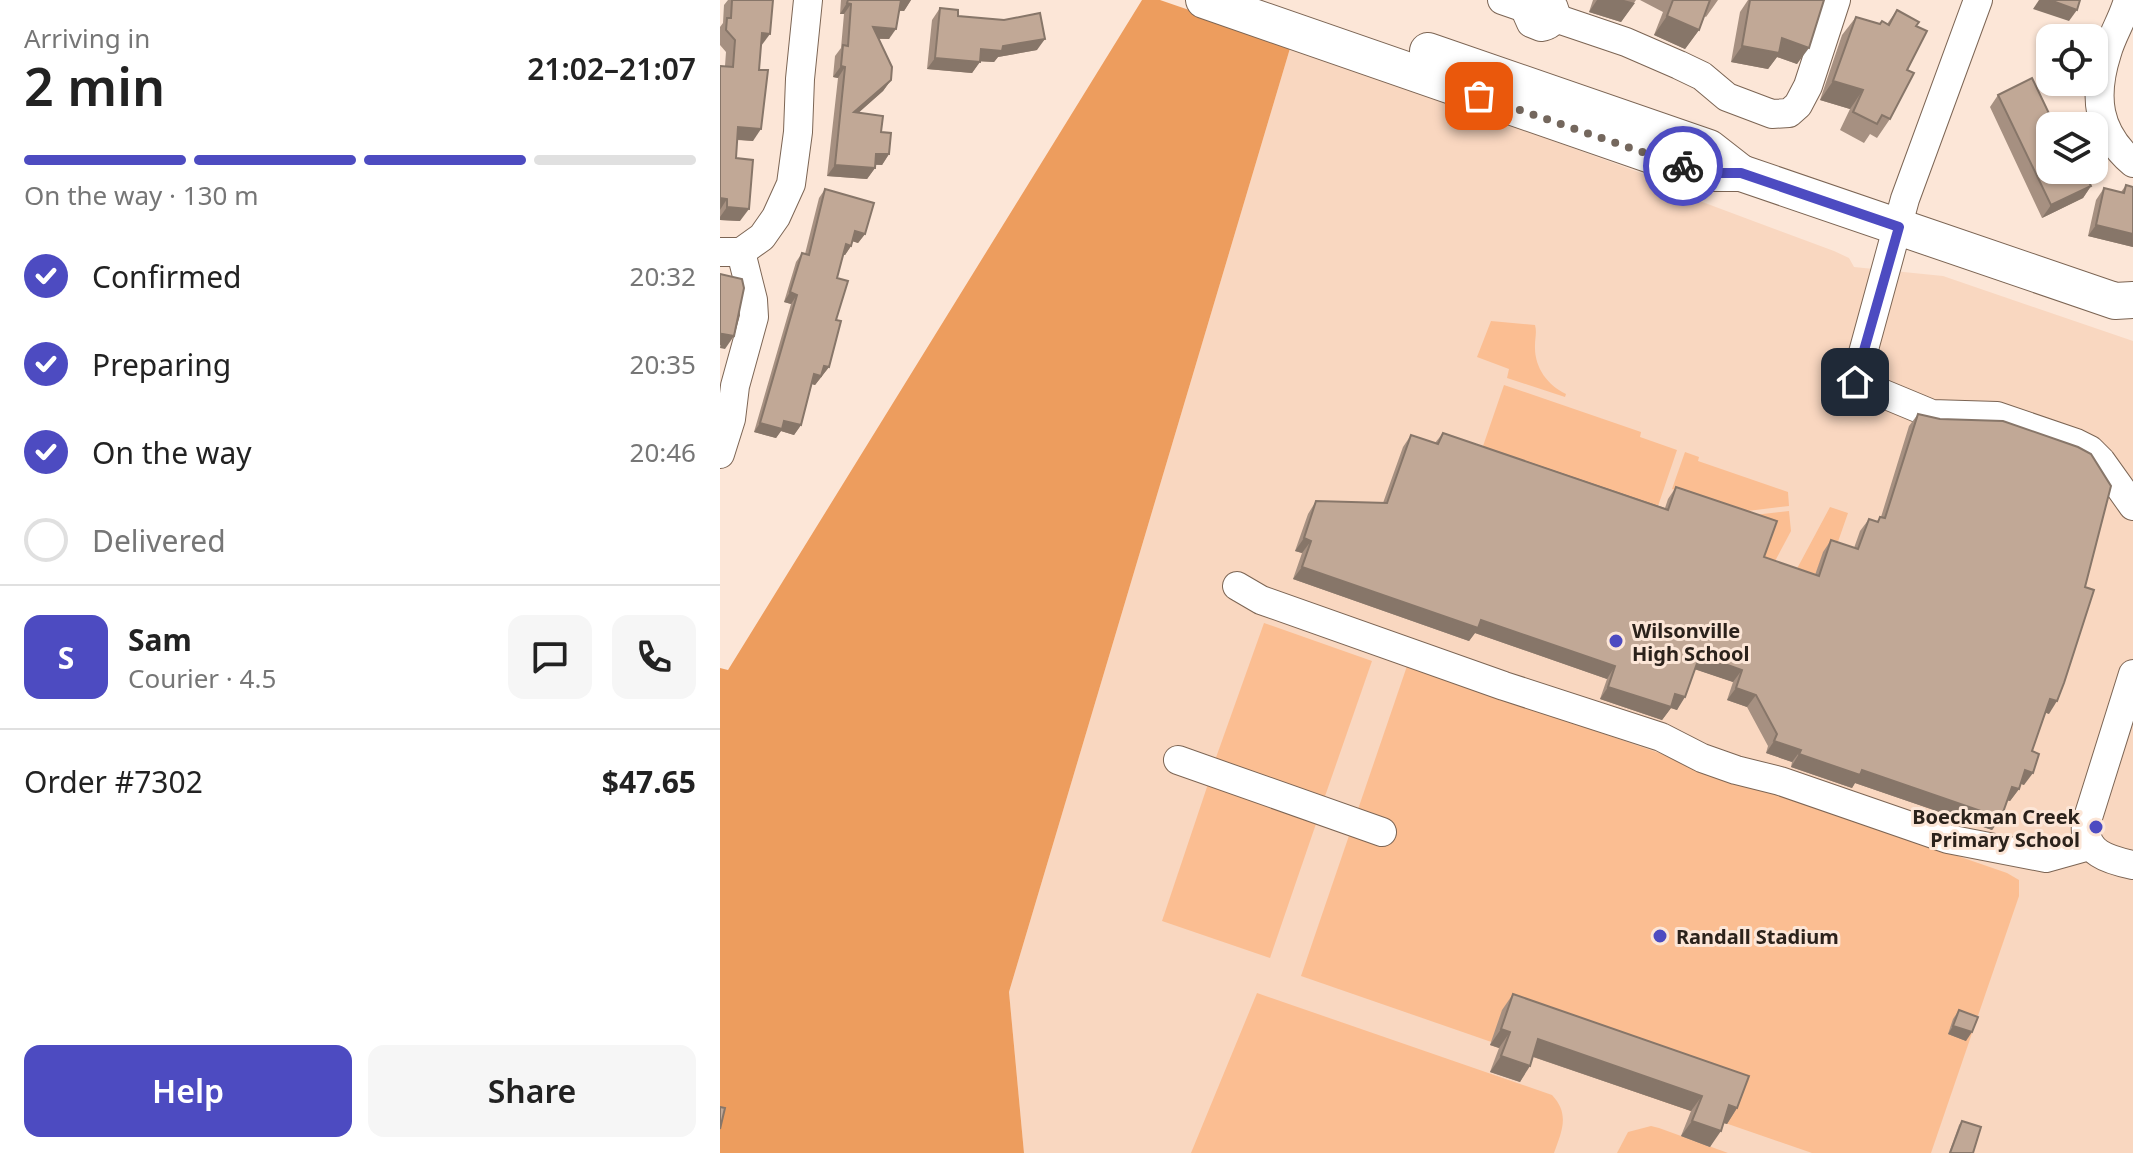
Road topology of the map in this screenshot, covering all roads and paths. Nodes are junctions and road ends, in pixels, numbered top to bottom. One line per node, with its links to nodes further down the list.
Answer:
1 (808, 0): 11 (street)
2 (1204, 0): 9 (main road)
3 (1277, 0): 9 (main road)
4 (1836, 0): 7 (street)
5 (1978, 0): 10 (street)
6 (2128, 0): 8 (street)
7 (1533, 5)
8 (2133, 163)
9 (1741, 173): 10 (main road)
10 (1899, 227): 12 (main road); 14 (street)
11 (730, 252): 13 (street)
12 (2127, 306)
13 (720, 454)
14 (2133, 506)
15 (1237, 586): 19 (street)
16 (2133, 674): 19 (street)
17 (1178, 760): 18 (street)
18 (1382, 832)
19 (2089, 846): 20 (street)
20 (2133, 865)

